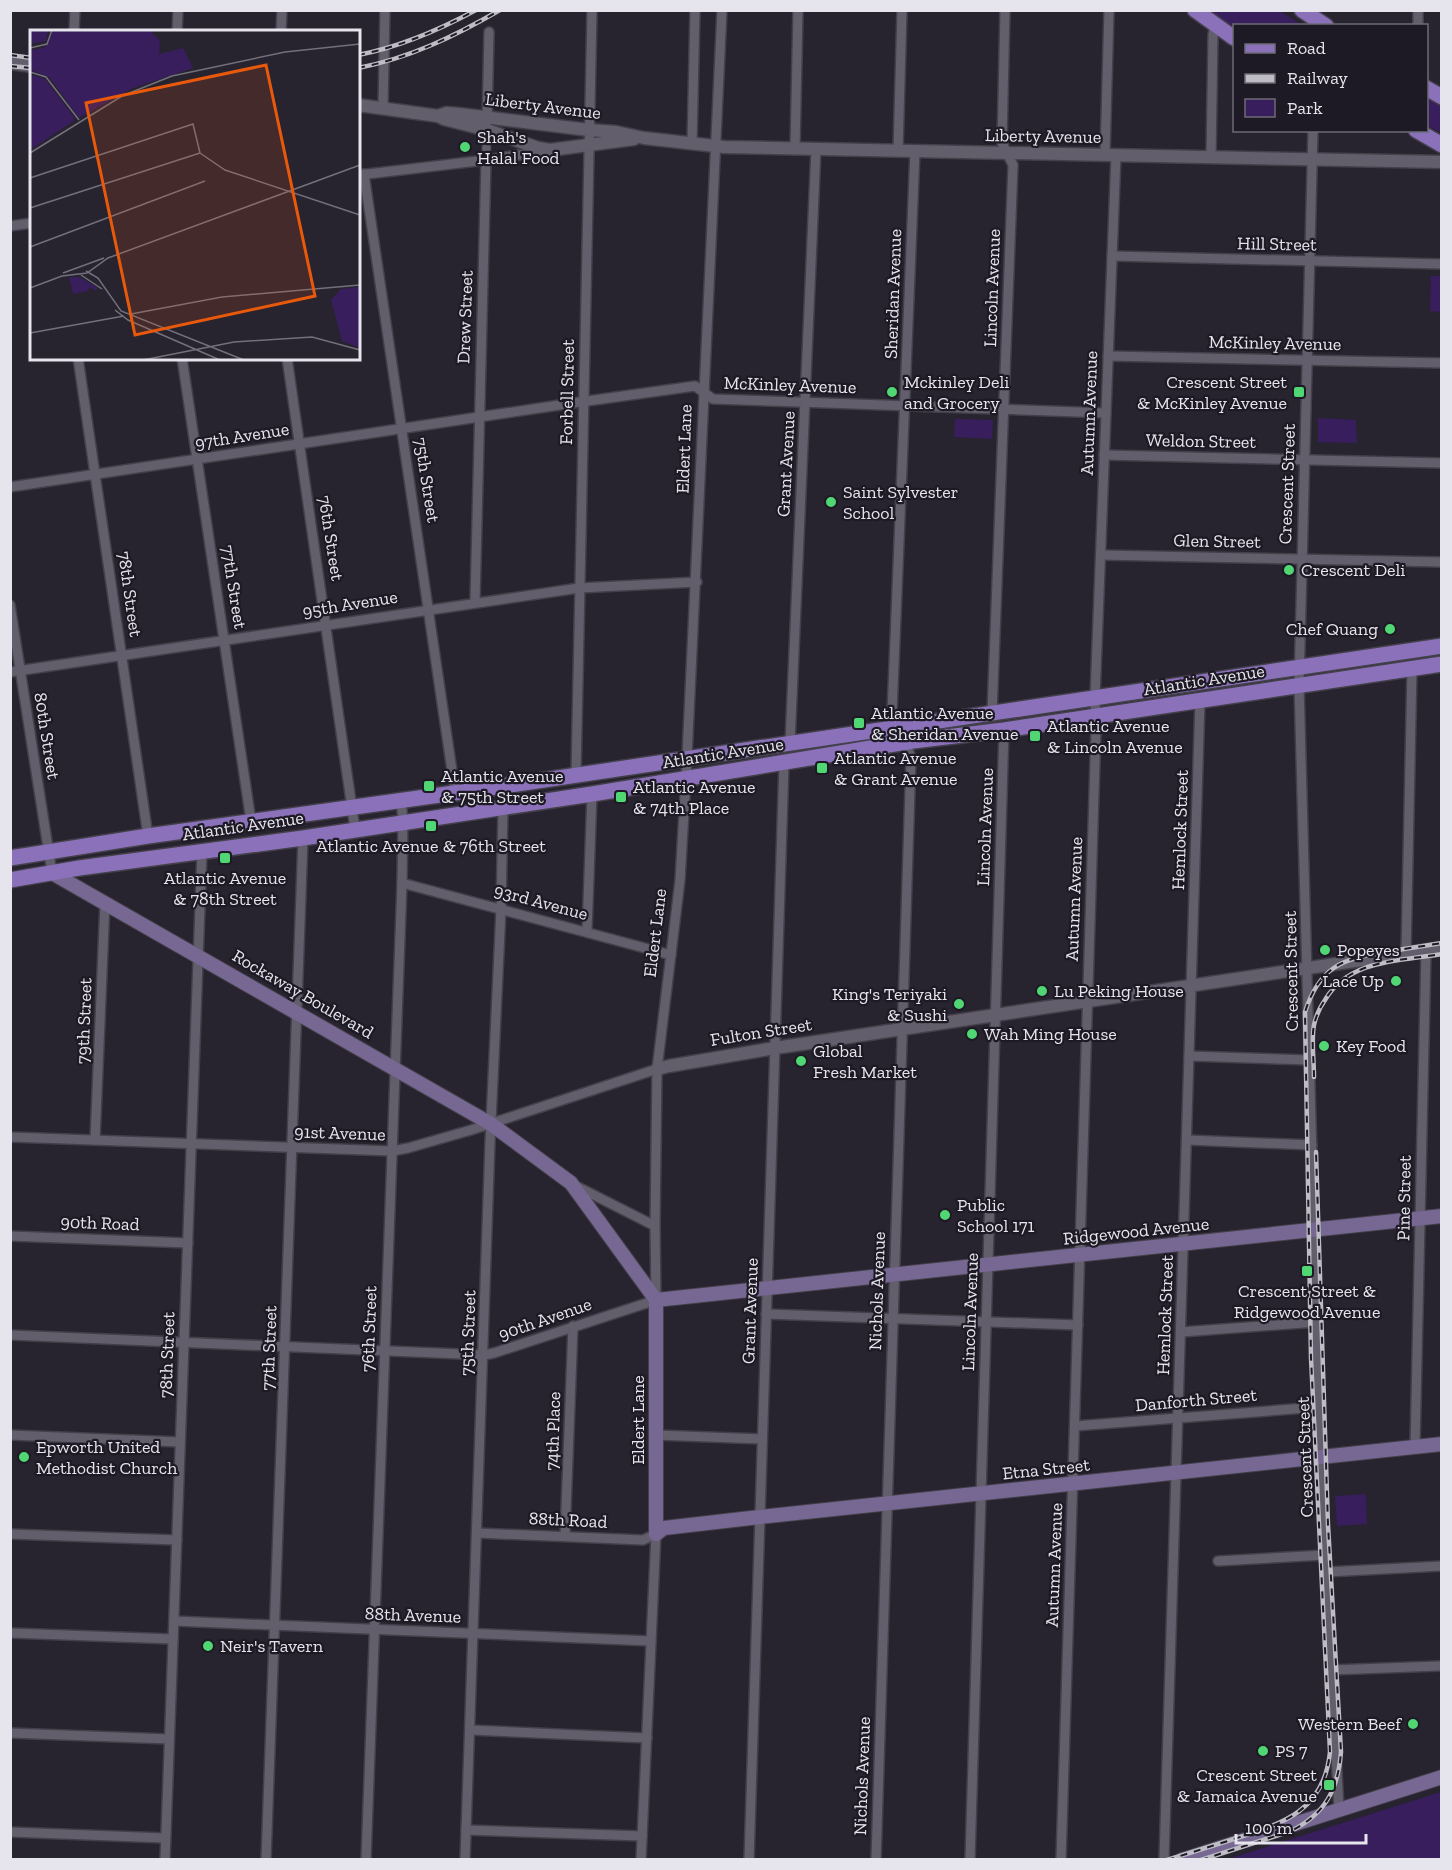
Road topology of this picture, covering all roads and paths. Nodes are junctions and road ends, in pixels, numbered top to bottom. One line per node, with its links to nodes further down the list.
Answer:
1 (75, 10): 14 (street)
2 (178, 10): 15 (street)
3 (282, 10): 16 (street)
4 (385, 10): 24 (street)
5 (592, 10): 26 (street, Forbell Street)
6 (695, 10): 31 (street)
7 (722, 10): 33 (street, Eldert Lane)
8 (798, 10): 34 (street)
9 (902, 10): 37 (street)
10 (1005, 10): 39 (street, Lincoln Avenue)
11 (1109, 10): 40 (street, Autumn Avenue)
12 (1195, 10): 13 (main road)
13 (1215, 24): 18 (main road); 41 (street)
14 (74, 30)
15 (177, 30)
16 (281, 30)
17 (489, 32): 25 (street, Drew Street)
18 (1233, 37)
19 (10, 63): 20 (street)
20 (30, 66)
21 (1428, 89): 22 (main road)
22 (1442, 97)
23 (360, 105): 24 (street, Liberty Avenue)
24 (383, 108): 25 (street, Liberty Avenue)
25 (487, 124): 26 (street, Liberty Avenue); 36 (street, Liberty Avenue); 42 (street, Drew Street)
26 (589, 130): 29 (street, Liberty Avenue); 30 (street, Forbell Street)
27 (1313, 132): 43 (street, Crescent Street)
28 (1419, 132): 32 (main road)
29 (644, 138): 30 (street, Liberty Avenue); 31 (street, Liberty Avenue)
30 (589, 144): 36 (street, Liberty Avenue); 58 (street, Forbell Street)
31 (692, 144): 33 (street, Liberty Avenue)
32 (1442, 145)
33 (715, 146): 34 (street, Liberty Avenue); 57 (street, Eldert Lane)
34 (795, 149): 35 (street, Liberty Avenue)
35 (816, 149): 37 (street, Liberty Avenue); 59 (street, Grant Avenue)
36 (550, 150): 42 (street)
37 (898, 151): 38 (street, Liberty Avenue)
38 (915, 151): 39 (street, Liberty Avenue); 60 (street, Sheridan Avenue)
39 (1008, 153): 40 (street, Liberty Avenue); 61 (street, Lincoln Avenue)
40 (1111, 155): 41 (street, Liberty Avenue); 48 (street, Autumn Avenue)
41 (1211, 158): 43 (street, Liberty Avenue)
42 (486, 160): 45 (street); 63 (street, Drew Street)
43 (1312, 160): 44 (street, Liberty Avenue); 49 (street, Crescent Street)
44 (1442, 162)
45 (361, 174): 64 (street, 75th Street)
46 (30, 223): 47 (street)
47 (10, 226)
48 (1112, 256): 49 (street, Hill Street); 51 (street, Autumn Avenue)
49 (1310, 261): 50 (street, Hill Street); 55 (street, Crescent Street)
50 (1442, 264)
51 (1108, 356): 55 (street, McKinley Avenue); 62 (street, Autumn Avenue)
52 (78, 360): 70 (street, 78th Street)
53 (182, 360): 67 (street, 77th Street)
54 (287, 360): 65 (street, 76th Street)
55 (1307, 360): 56 (street, McKinley Avenue); 68 (street, Crescent Street)
56 (1442, 363)
57 (705, 393): 58 (street, McKinley Avenue); 59 (street, McKinley Avenue); 75 (street, Eldert Lane)
58 (583, 401): 63 (street, McKinley Avenue); 76 (street, Forbell Street)
59 (805, 402): 60 (street, McKinley Avenue); 95 (street, Grant Avenue)
60 (904, 406): 61 (street, McKinley Avenue); 93 (street, Sheridan Avenue)
61 (1004, 410): 62 (street, McKinley Avenue); 91 (street, Lincoln Avenue)
62 (1106, 413): 66 (street, Autumn Avenue)
63 (479, 417): 64 (street, 97th Avenue); 77 (street, Drew Street)
64 (402, 428): 65 (street, 97th Avenue); 79 (street, 75th Street)
65 (300, 444): 67 (street, 97th Avenue); 80 (street, 76th Street)
66 (1104, 455): 68 (street, Weldon Street); 72 (street, Autumn Avenue)
67 (198, 459): 70 (street, 97th Avenue); 81 (street, 77th Street)
68 (1305, 459): 69 (street, Weldon Street); 73 (street, Crescent Street)
69 (1442, 463)
70 (96, 475): 71 (street, 97th Avenue); 83 (street, 78th Street)
71 (10, 487)
72 (1101, 555): 73 (street, Glen Street); 89 (street, Autumn Avenue)
73 (1302, 559): 74 (street, Glen Street); 85 (street, Crescent Street)
74 (1442, 562)
75 (697, 582): 76 (street, 95th Avenue); 97 (street, Eldert Lane)
76 (579, 588): 77 (street, 95th Avenue); 99 (street, Forbell Street)
77 (475, 602): 79 (street, 95th Avenue)
78 (10, 605): 87 (street, 80th Street)
79 (429, 609): 80 (street, 95th Avenue); 101 (street, 75th Street)
80 (327, 624): 81 (street, 95th Avenue); 104 (street, 76th Street)
81 (225, 640): 83 (street, 95th Avenue); 106 (street, 77th Street)
82 (1442, 646): 85 (main road, Atlantic Avenue)
83 (123, 655): 87 (street, 95th Avenue); 109 (street, 78th Street)
84 (1442, 664): 86 (main road, Atlantic Avenue)
85 (1300, 667): 88 (street, Crescent Street); 89 (main road, Atlantic Avenue)
86 (1412, 668): 88 (main road, Atlantic Avenue); 124 (street)
87 (15, 671): 112 (street, 80th Street)
88 (1299, 685): 90 (main road, Atlantic Avenue); 126 (street, Crescent Street)
89 (1095, 697): 91 (main road, Atlantic Avenue); 92 (street, Autumn Avenue)
90 (1200, 700): 92 (main road, Atlantic Avenue); 127 (street, Hemlock Street)
91 (992, 713): 93 (main road, Atlantic Avenue)
92 (1096, 716): 94 (main road, Atlantic Avenue); 128 (street, Autumn Avenue)
93 (896, 726): 95 (main road, Atlantic Avenue); 96 (street, Nichols Avenue)
94 (1004, 730): 96 (main road, Atlantic Avenue); 130 (street, Lincoln Avenue)
95 (790, 743): 97 (main road, Atlantic Avenue)
96 (904, 743): 98 (main road, Atlantic Avenue); 131 (street, Nichols Avenue)
97 (687, 758): 99 (main road, Atlantic Avenue); 100 (street, Eldert Lane)
98 (784, 763): 100 (main road, Atlantic Avenue); 132 (street, Grant Avenue)
99 (576, 774): 101 (main road, Atlantic Avenue)
100 (686, 778): 102 (main road, Atlantic Avenue); 123 (street, Eldert Lane)
101 (455, 791): 103 (main road, Atlantic Avenue)
102 (592, 794): 105 (main road, Atlantic Avenue); 120 (street)
103 (401, 800): 104 (main road, Atlantic Avenue); 107 (street, 76th Street)
104 (353, 807): 106 (main road, Atlantic Avenue); 108 (street, 76th Street)
105 (503, 807): 107 (main road, Atlantic Avenue); 119 (street, 75th Street)
106 (251, 821): 109 (main road, Atlantic Avenue)
107 (403, 821): 108 (main road, Atlantic Avenue); 117 (street, 76th Street)
108 (356, 829): 110 (main road, Atlantic Avenue)
109 (148, 836): 112 (main road, Atlantic Avenue)
110 (303, 838): 113 (main road, Atlantic Avenue); 129 (street, 77th Street)
111 (10, 847): 114 (main road, Rockaway Boulevard)
112 (49, 852): 114 (main road, Atlantic Avenue); 115 (street, 80th Street)
113 (202, 852): 115 (main road, Atlantic Avenue); 125 (street, 78th Street)
114 (18, 857): 115 (main road, Rockaway Boulevard)
115 (52, 873): 116 (main road, Atlantic Avenue); 118 (main road, Rockaway Boulevard)
116 (10, 879)
117 (402, 883): 119 (street, 93rd Avenue); 136 (street, 76th Street)
118 (105, 902): 125 (main road, Rockaway Boulevard); 139 (street, 79th Street)
119 (501, 909): 120 (street, 93rd Avenue); 137 (street, 75th Street)
120 (587, 932): 123 (street, 93rd Avenue)
121 (1442, 948): 122 (street, Fulton Street)
122 (1426, 951): 124 (street, Fulton Street); 147 (street, Pine Street)
123 (671, 954): 135 (street, Eldert Lane)
124 (1406, 954): 126 (street, Fulton Street)
125 (198, 957): 129 (main road, Rockaway Boulevard); 141 (street, 78th Street)
126 (1308, 968): 127 (street, Fulton Street); 134 (street, Crescent Street)
127 (1192, 986): 128 (street, Fulton Street); 133 (street, Hemlock Street)
128 (1088, 1001): 130 (street, Fulton Street); 153 (street, Autumn Avenue)
129 (298, 1014): 136 (main road, Rockaway Boulevard); 143 (street, 77th Street)
130 (996, 1015): 131 (street, Fulton Street); 154 (street, Lincoln Avenue)
131 (901, 1029): 132 (street, Fulton Street); 155 (street, Nichols Avenue)
132 (775, 1048): 135 (street, Fulton Street); 156 (street, Grant Avenue)
133 (1190, 1056): 134 (street); 140 (street, Hemlock Street)
134 (1310, 1060): 142 (street, Crescent Street)
135 (657, 1069): 137 (street, 91st Avenue); 148 (street, Eldert Lane)
136 (395, 1070): 137 (main road, Rockaway Boulevard); 144 (street, 76th Street)
137 (491, 1124): 144 (street, 91st Avenue); 145 (main road, Rockaway Boulevard); 169 (street, 75th Street)
138 (10, 1137): 139 (street, 91st Avenue)
139 (95, 1140): 141 (street, 91st Avenue)
140 (1187, 1140): 142 (street); 152 (street, Hemlock Street)
141 (191, 1144): 143 (street, 91st Avenue); 151 (street, 78th Street)
142 (1312, 1145): 149 (street, Crescent Street)
143 (293, 1148): 144 (street, 91st Avenue); 167 (street, 77th Street)
144 (392, 1151): 168 (street, 76th Street)
145 (571, 1183): 148 (street, Rockaway Boulevard); 157 (main road, Rockaway Boulevard)
146 (1442, 1216): 147 (main road, Ridgewood Avenue)
147 (1420, 1218): 149 (main road, Ridgewood Avenue); 178 (street, Pine Street)
148 (655, 1226): 157 (street, Eldert Lane)
149 (1315, 1230): 152 (main road, Ridgewood Avenue); 161 (street, Crescent Street)
150 (10, 1236): 151 (street, 90th Road)
151 (188, 1242): 166 (street, 78th Street)
152 (1184, 1244): 153 (main road, Ridgewood Avenue); 164 (street, Hemlock Street)
153 (1080, 1255): 154 (main road, Ridgewood Avenue); 162 (street, Autumn Avenue)
154 (988, 1265): 155 (main road, Ridgewood Avenue); 160 (street, Lincoln Avenue)
155 (893, 1275): 156 (main road, Ridgewood Avenue); 159 (street, Nichols Avenue)
156 (767, 1288): 157 (main road, Ridgewood Avenue); 158 (street, Grant Avenue)
157 (656, 1300): 163 (street, 90th Avenue); 174 (main road, Eldert Lane)
158 (766, 1314): 159 (street); 175 (street, Grant Avenue)
159 (892, 1319): 160 (street); 183 (street, Nichols Avenue)
160 (986, 1322): 162 (street); 182 (street, Lincoln Avenue)
161 (1317, 1322): 164 (street); 170 (street, Crescent Street)
162 (1078, 1325): 172 (street, Autumn Avenue)
163 (573, 1326): 169 (street, 90th Avenue); 188 (street, 74th Place)
164 (1181, 1332): 171 (street, Hemlock Street)
165 (10, 1335): 166 (street, 90th Avenue)
166 (184, 1342): 167 (street, 90th Avenue); 176 (street, 78th Street)
167 (285, 1347): 168 (street, 90th Avenue); 195 (street, 77th Street)
168 (384, 1350): 169 (street, 90th Avenue); 196 (street, 76th Street)
169 (484, 1355): 185 (street, 75th Street)
170 (1319, 1407): 171 (street, Danforth Street); 179 (street, Crescent Street)
171 (1178, 1418): 172 (street, Danforth Street); 180 (street, Hemlock Street)
172 (1075, 1426): 181 (street, Autumn Avenue)
173 (10, 1435): 176 (street)
174 (656, 1435): 175 (street); 187 (main road, Eldert Lane)
175 (762, 1439): 184 (street, Grant Avenue)
176 (180, 1442): 189 (street, 78th Street)
177 (1442, 1444): 178 (main road, Etna Street)
178 (1415, 1447): 179 (main road, Etna Street)
179 (1321, 1457): 180 (main road, Etna Street); 190 (street, Crescent Street)
180 (1176, 1473): 181 (main road, Etna Street); 222 (street, Hemlock Street)
181 (1073, 1484): 182 (main road, Etna Street); 221 (street, Autumn Avenue)
182 (981, 1494): 183 (main road, Etna Street); 220 (street, Lincoln Avenue)
183 (886, 1504): 184 (main road, Etna Street); 219 (street, Nichols Avenue)
184 (759, 1517): 187 (main road, Etna Street); 218 (street, Grant Avenue)
185 (477, 1533): 188 (street, 88th Road); 198 (street, 75th Street)
186 (10, 1534): 189 (street)
187 (656, 1534): 188 (street, 88th Road); 200 (street, Eldert Lane)
188 (565, 1536)
189 (177, 1540): 194 (street, 78th Street)
190 (1325, 1555): 191 (street); 193 (street, Crescent Street)
191 (1218, 1561)
192 (1442, 1566): 193 (street)
193 (1326, 1572): 202 (street, Crescent Street)
194 (174, 1621): 195 (street, 88th Avenue); 199 (street, 78th Street)
195 (275, 1627): 196 (street, 88th Avenue); 214 (street, 77th Street)
196 (374, 1630): 198 (street, 88th Avenue); 215 (street, 76th Street)
197 (10, 1633): 199 (street)
198 (473, 1634): 200 (street, 88th Avenue); 203 (street, 75th Street)
199 (172, 1639): 206 (street, 78th Street)
200 (651, 1641): 205 (street, Eldert Lane)
201 (1439, 1666): 202 (street)
202 (1331, 1670): 208 (street, Crescent Street)
203 (470, 1730): 205 (street); 209 (street, 75th Street)
204 (10, 1733): 206 (street)
205 (647, 1738): 211 (street, Eldert Lane)
206 (169, 1739): 212 (street, 78th Street)
207 (1442, 1777): 208 (main road)
208 (1339, 1810): 223 (main road)
209 (466, 1830): 211 (street); 216 (street, 75th Street)
210 (10, 1832): 212 (street)
211 (642, 1836): 217 (street, Eldert Lane)
212 (165, 1838): 213 (street, 78th Street)
213 (165, 1860)
214 (266, 1860)
215 (366, 1860)
216 (465, 1860)
217 (641, 1860)
218 (749, 1860)
219 (876, 1860)
220 (970, 1860)
221 (1061, 1860)
222 (1164, 1860)
223 (1182, 1860)

